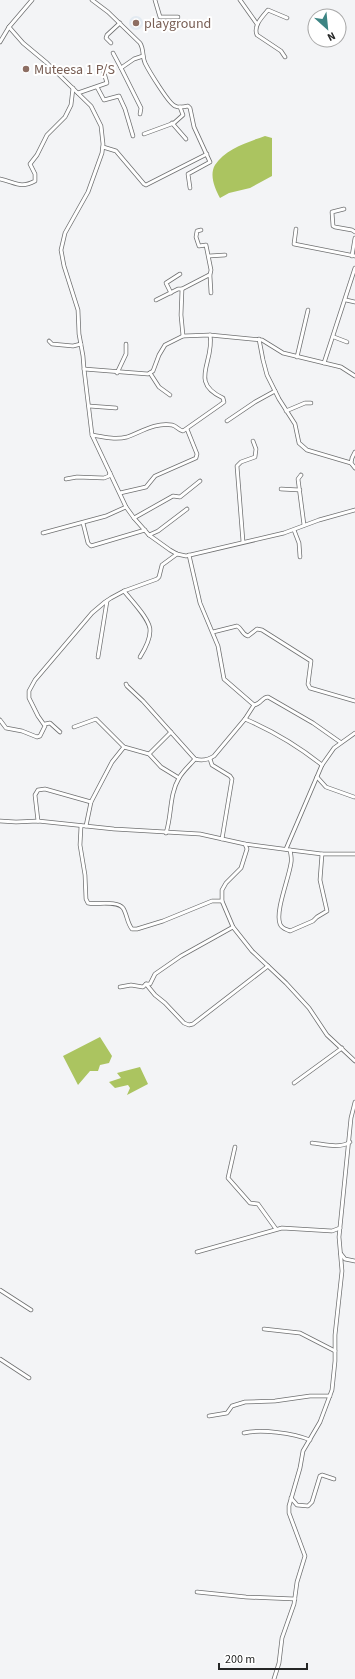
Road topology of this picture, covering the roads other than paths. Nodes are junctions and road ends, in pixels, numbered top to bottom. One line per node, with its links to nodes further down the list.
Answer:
1 (32, 0): 9 (street)
2 (92, 0): 7 (street)
3 (155, 0): 5 (street)
4 (240, 0): 8 (street)
5 (178, 17)
6 (287, 18): 8 (street)
7 (120, 23): 11 (street); 13 (street)
8 (257, 24): 14 (street)
9 (9, 27): 10 (street); 18 (street)
10 (0, 42)
11 (111, 43)
12 (113, 53): 16 (street)
13 (143, 56): 16 (street); 20 (street)
14 (285, 57)
15 (102, 66): 17 (street)
16 (121, 68): 21 (street)
17 (97, 87): 19 (street); 24 (street)
18 (73, 88): 19 (street); 28 (street)
19 (78, 93): 26 (street)
20 (180, 107): 22 (street); 27 (street)
21 (140, 114)
22 (172, 123): 23 (street); 25 (street)
23 (144, 134)
24 (133, 136)
25 (186, 139)
26 (103, 147): 27 (street); 54 (street)
27 (207, 154): 29 (street)
28 (0, 179)
29 (190, 188)
30 (344, 209): 33 (street)
31 (296, 229): 37 (street)
32 (201, 230): 35 (street)
33 (355, 232)
34 (355, 238): 37 (street)
35 (209, 256): 36 (street); 40 (street)
36 (224, 256)
37 (354, 256)
38 (355, 268): 45 (street)
39 (180, 274): 42 (street)
40 (210, 275): 41 (street); 43 (street)
41 (182, 289): 42 (street); 49 (street)
42 (171, 293): 44 (street)
43 (211, 293)
44 (156, 300)
45 (346, 300): 46 (street); 50 (street)
46 (355, 302)
47 (308, 310): 56 (street)
48 (210, 335): 49 (street); 51 (street); 69 (street)
49 (183, 336): 60 (street)
50 (334, 337): 53 (street); 57 (street)
51 (259, 339): 56 (street); 62 (street)
52 (49, 340): 54 (street)
53 (347, 342)
54 (81, 344): 58 (street)
55 (126, 344): 59 (street)
56 (297, 357): 57 (street)
57 (324, 363): 61 (street)
58 (84, 369): 59 (street); 65 (street)
59 (117, 373): 60 (street)
60 (150, 373): 63 (street)
61 (355, 376)
62 (275, 391): 67 (street); 68 (street)
63 (170, 395)
64 (311, 403): 67 (street)
65 (88, 406): 66 (street); 70 (street)
66 (116, 408)
67 (286, 411): 73 (street)
68 (227, 421)
69 (187, 429): 70 (street); 81 (street)
70 (92, 435): 75 (street)
71 (253, 441): 92 (street)
72 (355, 452): 73 (street)
73 (351, 463): 74 (street)
74 (355, 468)
75 (110, 473): 77 (street); 81 (street)
76 (301, 475): 80 (street)
77 (66, 479)
78 (200, 481): 85 (street)
79 (281, 488): 80 (street)
80 (300, 490): 87 (street)
81 (120, 493): 82 (street)
82 (126, 507): 85 (street); 86 (street)
83 (187, 509): 91 (street)
84 (355, 510): 87 (street)
85 (134, 518): 88 (street)
86 (83, 523): 88 (street); 90 (street)
87 (304, 525): 89 (street)
88 (145, 530): 91 (street)
89 (294, 530): 92 (street); 95 (street)
90 (43, 533)
91 (149, 535): 93 (street)
92 (243, 542): 94 (street)
93 (177, 554): 94 (street); 96 (street)
94 (189, 555): 98 (street)
95 (300, 556)
96 (124, 591): 97 (street); 100 (street)
97 (107, 601): 99 (street); 106 (street)
98 (213, 632): 102 (street); 103 (street)
99 (98, 657)
100 (140, 657)
101 (126, 684): 109 (street)
102 (355, 701)
103 (254, 705): 104 (street); 111 (street)
104 (245, 719): 115 (street); 116 (street)
105 (0, 720): 106 (street)
106 (45, 724): 108 (street)
107 (74, 728): 112 (street)
108 (60, 732)
109 (171, 732): 113 (street); 114 (street)
110 (355, 733): 111 (street)
111 (340, 742): 116 (street)
112 (124, 747): 113 (street); 120 (street)
113 (148, 754): 118 (street)
114 (195, 759): 115 (street); 118 (street)
115 (210, 759): 126 (street)
116 (322, 765): 117 (street)
117 (317, 777): 119 (street); 128 (street)
118 (179, 778): 125 (street)
119 (354, 797)
120 (91, 802): 122 (street); 124 (street)
121 (0, 821): 122 (street)
122 (38, 821): 123 (street)
123 (81, 826): 124 (street); 132 (street)
124 (86, 826): 125 (street)
125 (166, 833): 126 (street)
126 (222, 839): 127 (street)
127 (244, 844): 128 (street); 132 (street)
128 (286, 849): 129 (street)
129 (290, 850): 130 (street); 130 (street)
130 (322, 854): 131 (street)
131 (355, 854)
132 (222, 901): 133 (street)
133 (233, 927): 134 (street); 135 (street)
134 (268, 966): 135 (street); 137 (street)
135 (146, 984): 136 (street)
136 (120, 987)
137 (342, 1048): 138 (street); 139 (street)
138 (355, 1061)
139 (294, 1083)
140 (355, 1102): 141 (street)
141 (350, 1142): 142 (street); 144 (street)
142 (312, 1143)
143 (235, 1147): 145 (street)
144 (340, 1228): 145 (street); 147 (street)
145 (276, 1229): 146 (street)
146 (197, 1252)
147 (340, 1252): 148 (street); 152 (street)
148 (355, 1261)
149 (0, 1290): 150 (street)
150 (31, 1310)
151 (264, 1329): 152 (street)
152 (335, 1351): 155 (street)
153 (0, 1359): 154 (street)
154 (29, 1378)
155 (330, 1396): 156 (street); 158 (street)
156 (209, 1416)
157 (244, 1433): 158 (street)
158 (310, 1440): 160 (street)
159 (334, 1479): 160 (street)
160 (291, 1498): 162 (street)
161 (197, 1592): 162 (street)
162 (295, 1599): 163 (street)
163 (274, 1679)

